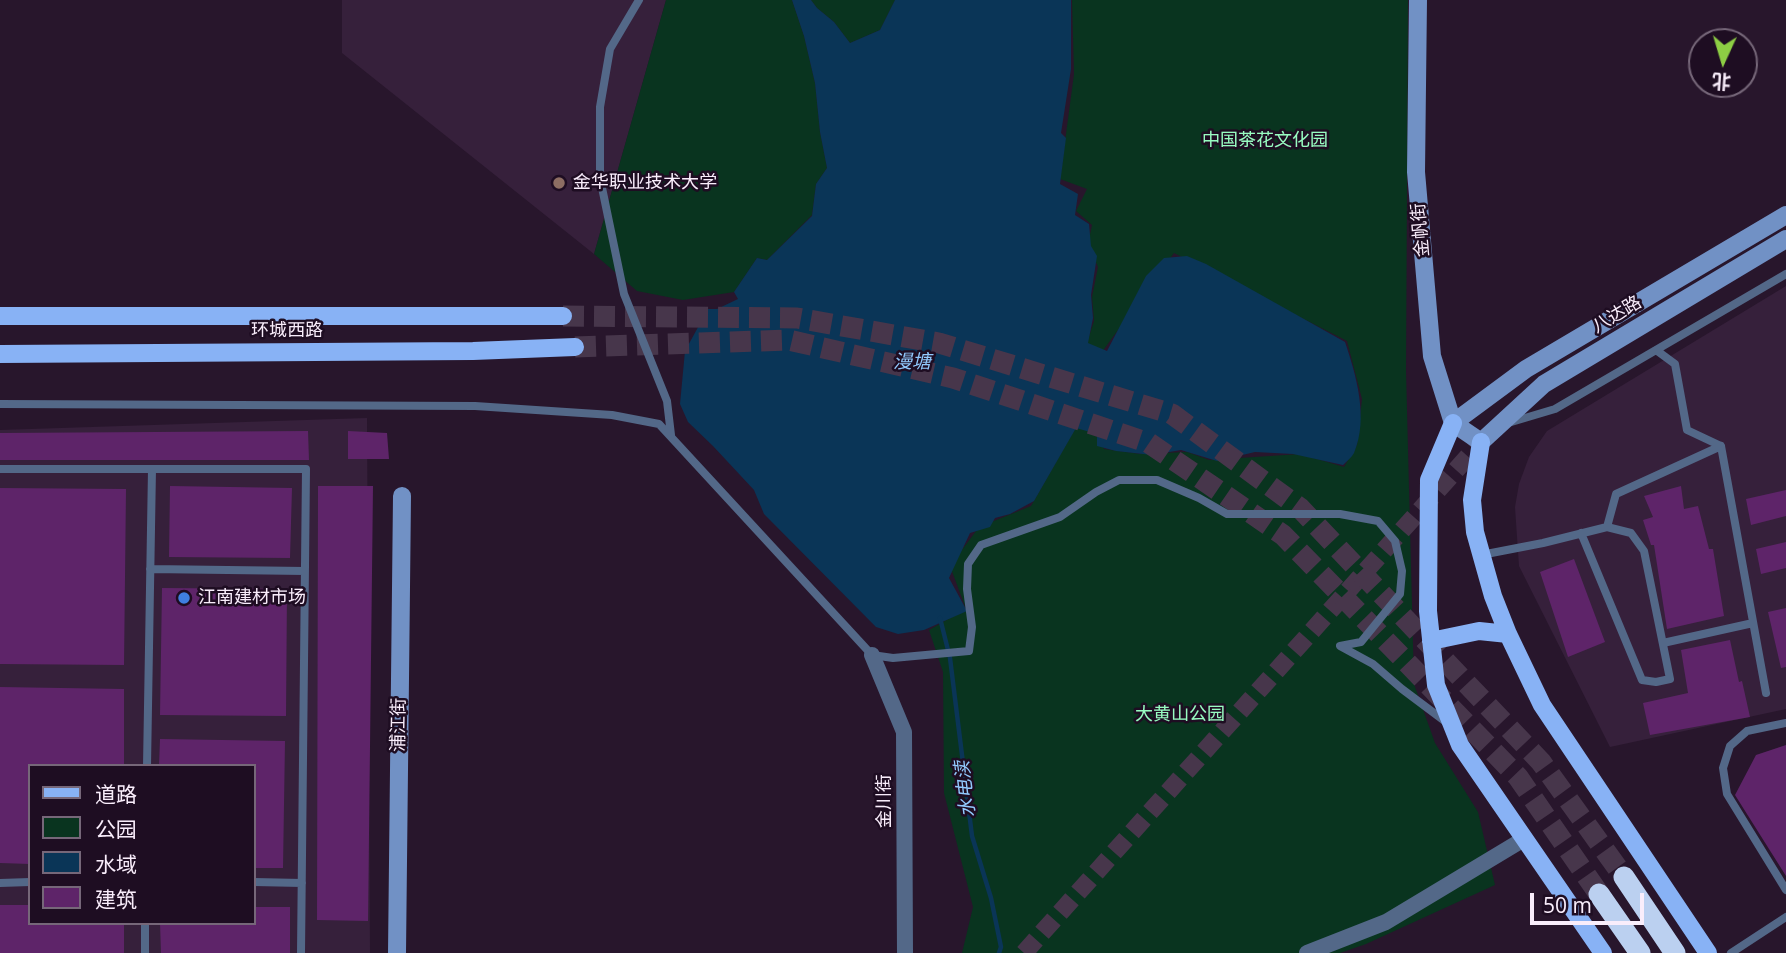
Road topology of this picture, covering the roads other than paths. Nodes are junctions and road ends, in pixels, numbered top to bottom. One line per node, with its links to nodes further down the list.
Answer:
1 (639, 0): 14 (lane)
2 (1418, 0): 12 (street, 金帆街)
3 (1786, 215): 12 (street, 八达路)
4 (1786, 239): 13 (street)
5 (1786, 274): 9 (lane)
6 (0, 316): 7 (main road)
7 (563, 316)
8 (575, 347): 10 (main road, 环城西路)
9 (1656, 350): 13 (lane); 16 (lane)
10 (0, 354)
11 (0, 404): 14 (lane)
12 (1453, 423): 15 (street); 27 (main road)
13 (1498, 426): 15 (street)
14 (671, 437): 29 (lane)
15 (1481, 442): 22 (main road)
16 (1721, 446): 20 (lane); 25 (lane)
17 (0, 469): 18 (lane)
18 (152, 469): 23 (lane); 24 (lane)
19 (402, 496): 46 (street, 浦江街)
20 (1606, 527): 21 (lane); 28 (lane)
21 (1581, 533): 22 (lane); 28 (lane)
22 (1481, 555): 26 (main road)
23 (150, 569): 24 (lane); 33 (lane)
24 (305, 571): 39 (lane)
25 (1753, 623): 28 (lane); 30 (lane)
26 (1508, 634): 27 (main road); 52 (main road)
27 (1432, 641): 32 (main road)
28 (1663, 643)
29 (872, 655): 32 (lane); 47 (street, 金川街)
30 (1766, 693)
31 (1786, 723): 40 (lane)
32 (1453, 727): 34 (main road)
33 (147, 764)
34 (1524, 839): 48 (street); 49 (main road)
35 (1624, 877): 51 (highway)
36 (28, 882): 38 (lane)
37 (256, 882): 39 (lane)
38 (0, 883)
39 (302, 883): 45 (lane)
40 (1786, 890)
41 (1599, 894): 50 (highway)
42 (1786, 917): 53 (lane)
43 (145, 925): 44 (lane)
44 (145, 953)
45 (301, 953)
46 (397, 953)
47 (905, 953)
48 (1307, 953)
49 (1603, 953)
50 (1640, 953)
51 (1675, 953)
52 (1708, 953)
53 (1731, 953)

